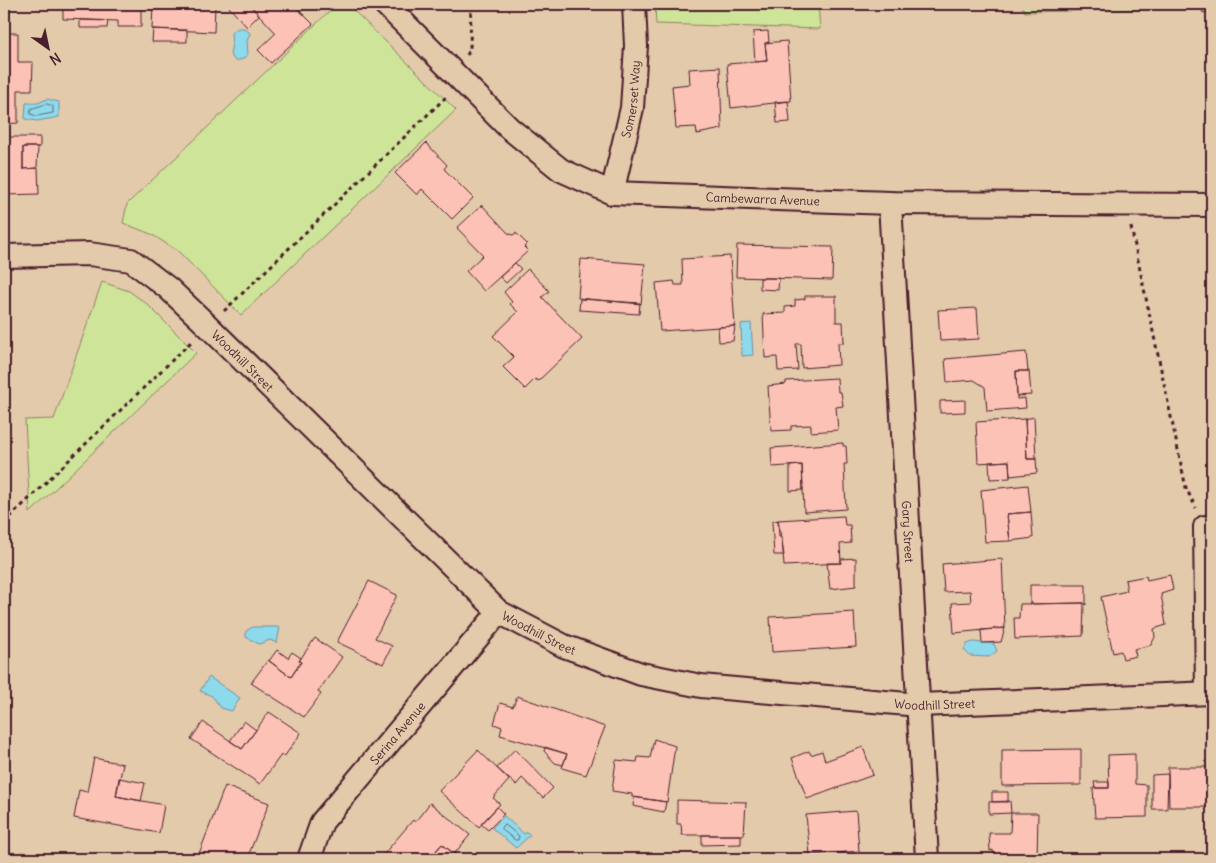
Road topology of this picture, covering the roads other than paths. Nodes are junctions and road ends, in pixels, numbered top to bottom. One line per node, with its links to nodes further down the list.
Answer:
1 (385, 4): 3 (street, Cambewarra Avenue)
2 (634, 4): 3 (street, Somerset Way)
3 (612, 193): 4 (street, Cambewarra Avenue)
4 (890, 203): 5 (street, Cambewarra Avenue); 10 (street, Gary Street)
5 (1212, 205)
6 (4, 256): 8 (street, Woodhill Street)
7 (1205, 527): 9 (street)
8 (499, 612): 10 (street, Woodhill Street); 11 (street, Serina Avenue)
9 (1210, 693): 10 (street, Woodhill Street)
10 (919, 705): 12 (street, Gary Street)
11 (309, 859)
12 (927, 859)

